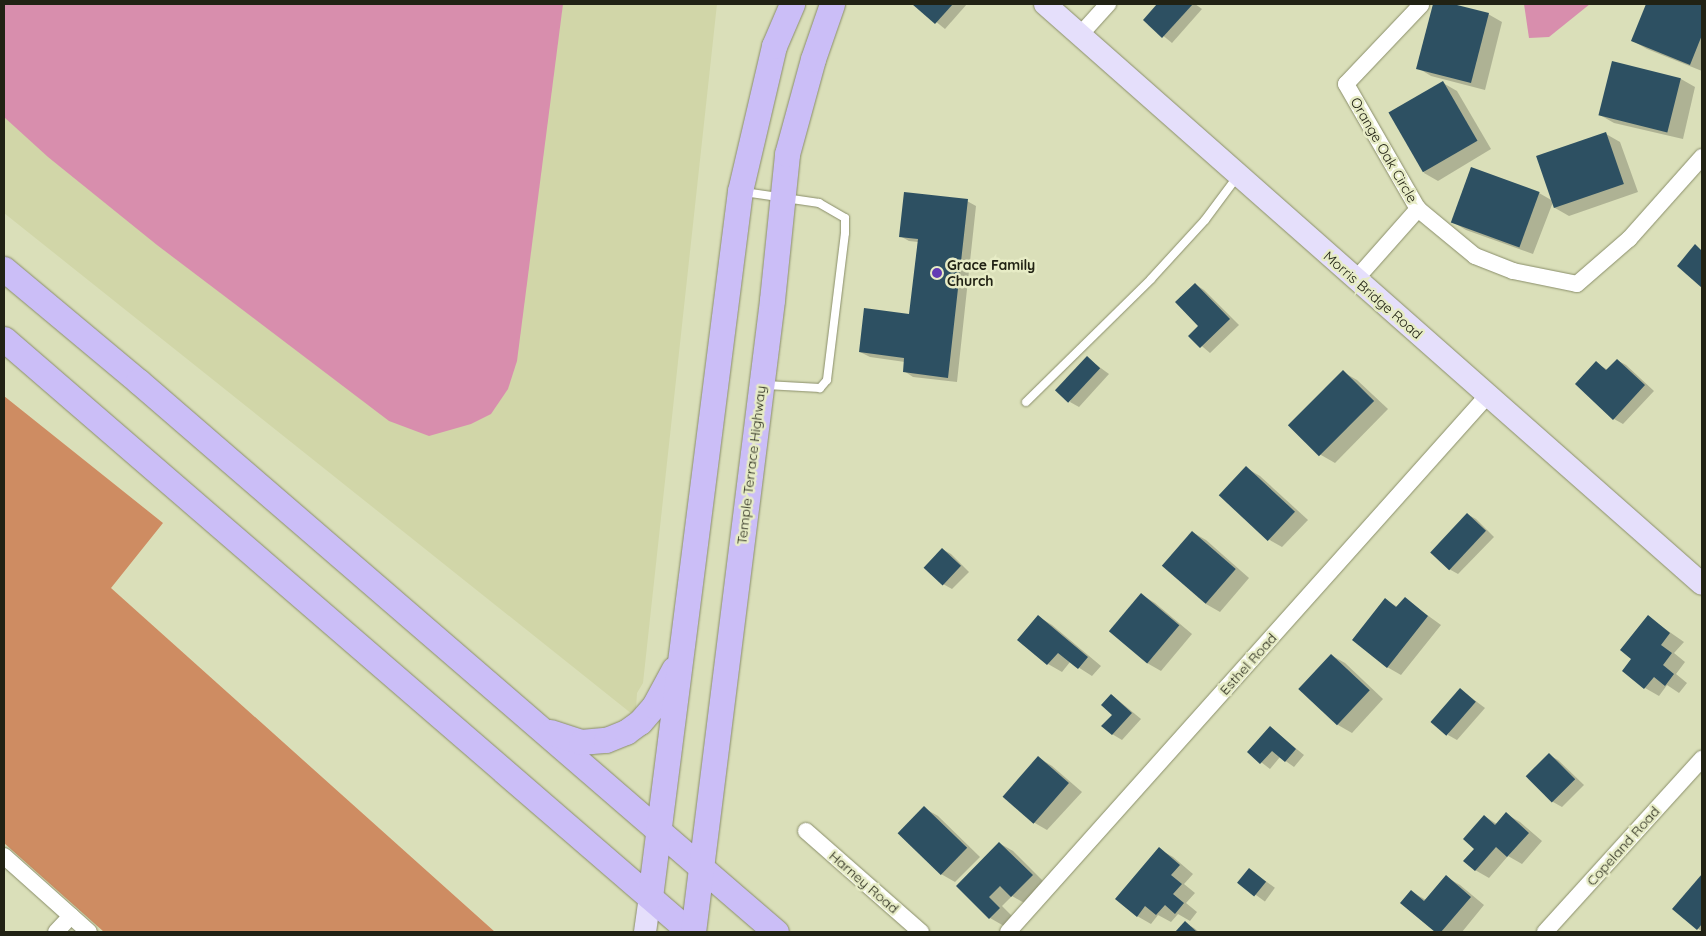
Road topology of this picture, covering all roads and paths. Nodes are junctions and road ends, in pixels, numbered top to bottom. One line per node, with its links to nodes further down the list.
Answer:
1 (792, 4): 9 (main road)
2 (832, 4): 10 (main road, Temple Terrace Highway)
3 (1045, 4): 6 (street, Morris Bridge Road)
4 (1108, 4): 6 (street)
5 (1420, 4): 11 (street, Orange Oak Circle)
6 (1080, 35): 8 (street, Morris Bridge Road)
7 (1702, 157): 11 (street, Orange Oak Circle)
8 (1239, 176): 13 (street, Morris Bridge Road); 17 (lane)
9 (740, 191): 10 (lane); 19 (main road)
10 (782, 197): 15 (main road, Temple Terrace Highway); 15 (lane)
11 (1418, 210): 13 (street)
12 (4, 269): 20 (main road)
13 (1356, 279): 16 (street, Morris Bridge Road)
14 (4, 339): 26 (main road)
15 (761, 385): 25 (main road, Temple Terrace Highway)
16 (1488, 395): 18 (street, Morris Bridge Road); 34 (street, Esthel Road)
17 (1026, 402)
18 (1702, 584)
19 (681, 656): 20 (main road); 23 (main road)
20 (543, 730): 23 (main road)
21 (1702, 759): 35 (street, Copeland Road)
22 (806, 831): 33 (street, Harney Road)
23 (660, 832): 25 (main road); 26 (main road)
24 (4, 856): 27 (street)
25 (700, 867): 31 (main road, Temple Terrace Highway); 32 (main road)
26 (650, 897): 30 (street); 31 (main road)
27 (71, 916): 28 (street); 29 (street)
28 (56, 932)
29 (89, 932)
30 (645, 932)
31 (692, 932)
32 (776, 932)
33 (922, 932)
34 (1008, 932)
35 (1545, 932)

